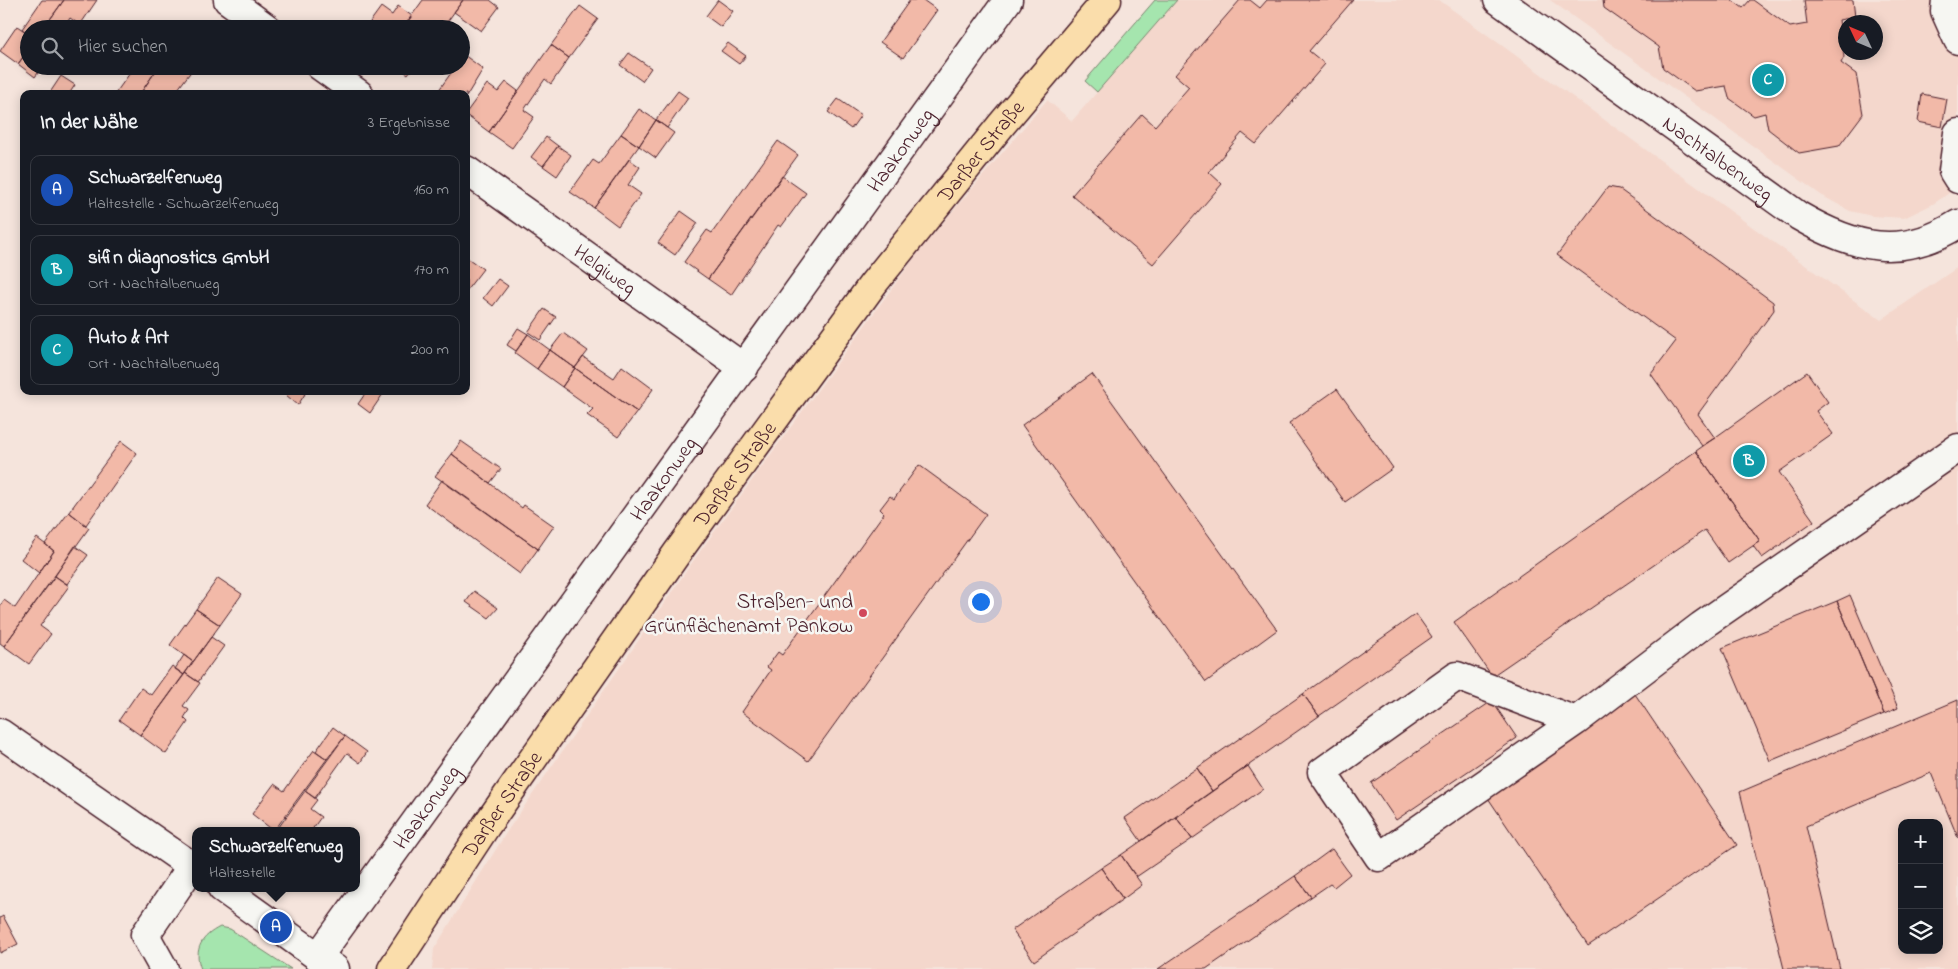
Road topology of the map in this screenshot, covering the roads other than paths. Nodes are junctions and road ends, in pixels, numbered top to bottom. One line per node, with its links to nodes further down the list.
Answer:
1 (228, 0): 6 (street)
2 (1008, 0): 14 (street, Haakonweg)
3 (1107, 0): 23 (main road, Darßer Straße)
4 (1498, 0): 13 (street, Nachtalbenweg)
5 (1946, 0): 7 (street)
6 (256, 20)
7 (1958, 40)
8 (333, 75): 9 (street)
9 (353, 90)
10 (1958, 133): 12 (street)
11 (470, 173): 14 (street, Helgiweg)
12 (1958, 179)
13 (1958, 224)
14 (744, 368): 21 (street, Haakonweg)
15 (1958, 448): 16 (street)
16 (1576, 721): 16 (street)
17 (0, 732): 18 (street)
18 (192, 867)
19 (192, 871): 22 (street)
20 (228, 892): 21 (street)
21 (326, 963)
22 (164, 969)
23 (392, 969)

